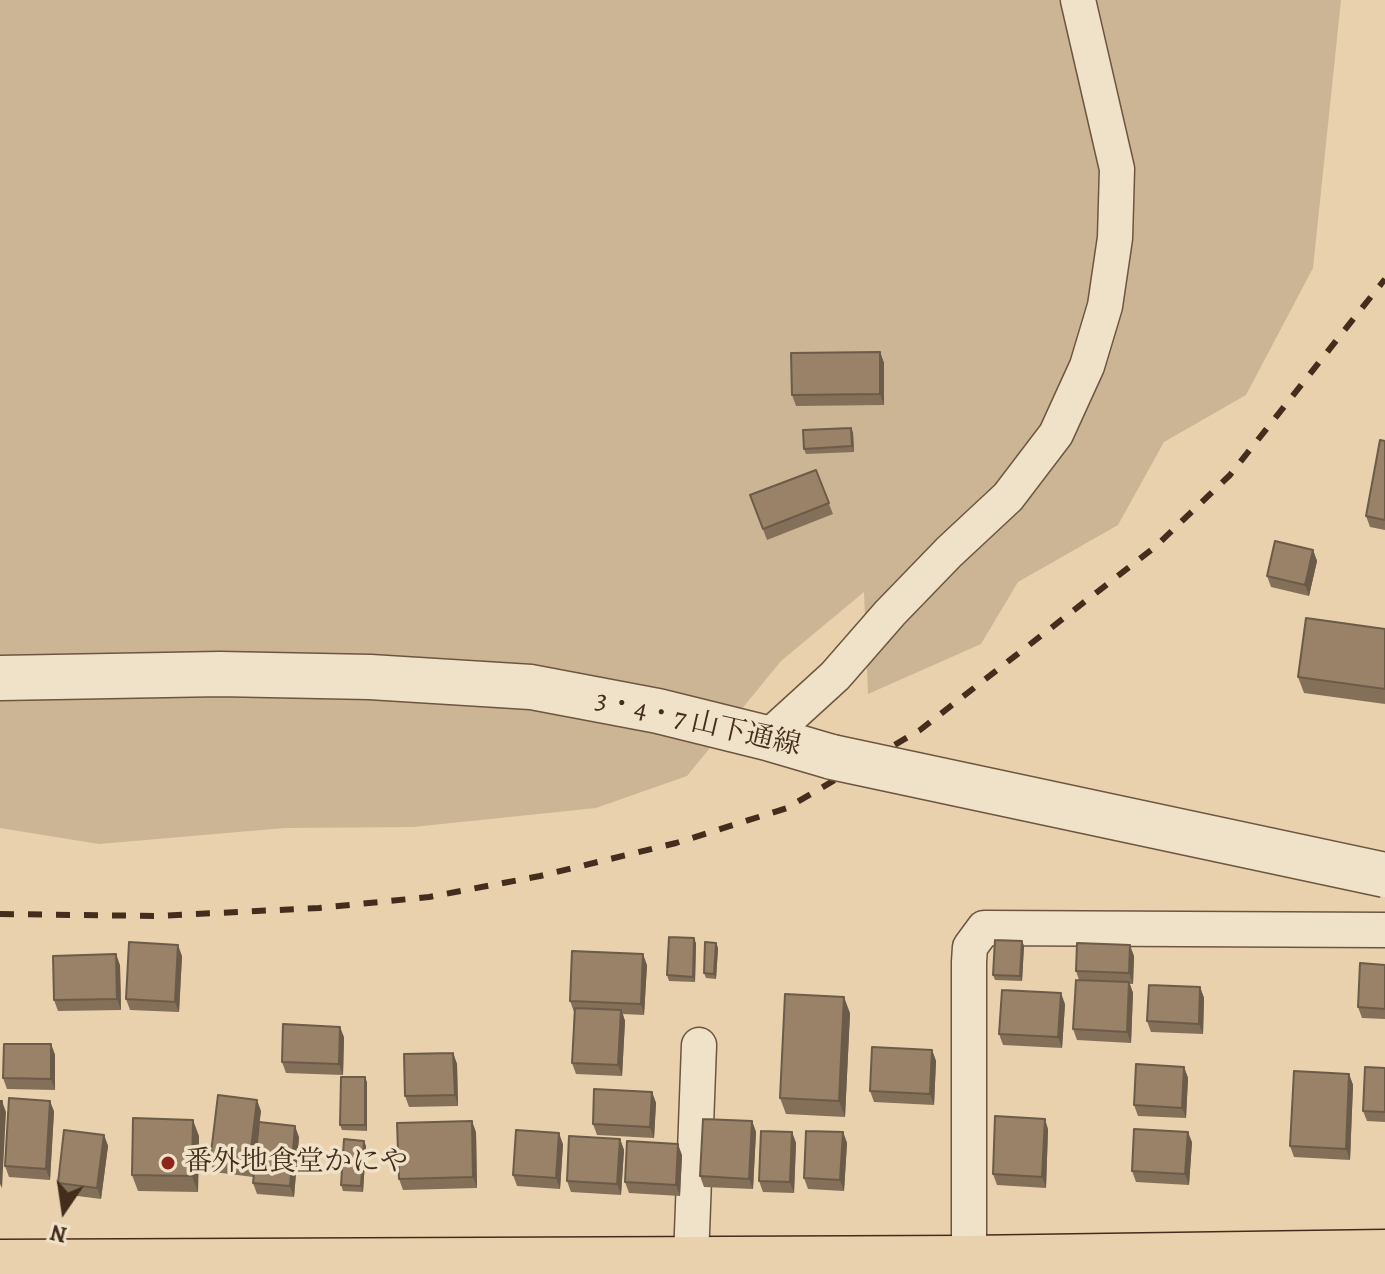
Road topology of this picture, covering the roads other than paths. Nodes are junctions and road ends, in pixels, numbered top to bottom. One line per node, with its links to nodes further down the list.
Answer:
1 (1078, 0): 3 (street)
2 (0, 678): 3 (street, 3・4・7 山下通線)
3 (767, 738): 4 (street, 3・4・7 山下通線, bridge)
4 (1385, 875)
5 (1385, 930): 8 (street)
6 (699, 1045): 9 (street)
7 (1385, 1252): 8 (highway)
8 (969, 1258): 9 (highway)
9 (691, 1259): 11 (highway)
10 (0, 1262): 11 (highway)
11 (202, 1267)

